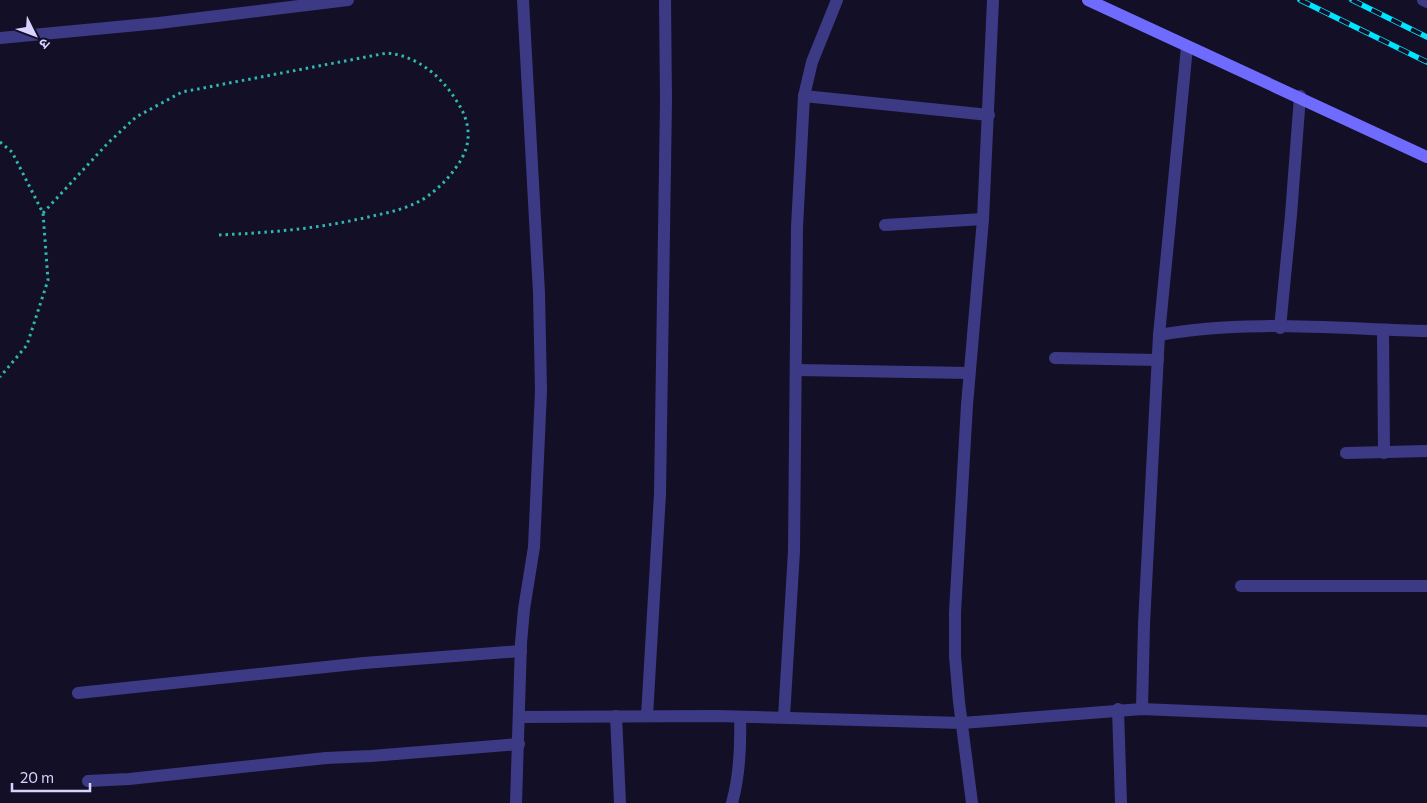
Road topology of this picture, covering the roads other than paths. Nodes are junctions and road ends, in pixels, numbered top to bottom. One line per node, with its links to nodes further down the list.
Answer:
1 (348, 0): 9 (street)
2 (523, 0): 30 (street)
3 (665, 0): 35 (street)
4 (837, 0): 11 (street)
5 (993, 0): 13 (street)
6 (1088, 0): 10 (street)
7 (1423, 0): 8 (street)
8 (1427, 2)
9 (0, 38)
10 (1187, 48): 12 (street); 20 (street)
11 (804, 96): 13 (street); 23 (street)
12 (1300, 96): 14 (street); 17 (street)
13 (989, 115): 15 (street)
14 (1427, 157)
15 (983, 219): 16 (street); 24 (street)
16 (885, 226)
17 (1280, 328): 18 (street); 20 (street)
18 (1383, 330): 19 (street); 27 (street)
19 (1427, 331)
20 (1159, 335): 22 (street)
21 (1055, 358): 22 (street)
22 (1158, 360): 32 (street)
23 (797, 370): 24 (street); 38 (street)
24 (969, 373): 40 (street)
25 (1427, 452): 27 (street)
26 (1346, 453): 27 (street)
27 (1384, 453)
28 (1241, 586): 29 (street)
29 (1427, 586)
30 (521, 651): 31 (street); 36 (street)
31 (78, 693)
32 (1142, 708): 33 (street); 39 (street)
33 (1118, 709): 40 (street); 47 (street)
34 (616, 716): 35 (street); 36 (street); 44 (street)
35 (647, 716): 37 (street)
36 (520, 717): 41 (street)
37 (740, 717): 38 (street); 45 (street)
38 (784, 717): 40 (street)
39 (1427, 721)
40 (962, 723): 46 (street)
41 (519, 744): 42 (street); 43 (street)
42 (88, 781)
43 (516, 803)
44 (620, 803)
45 (732, 803)
46 (972, 803)
47 (1121, 803)

